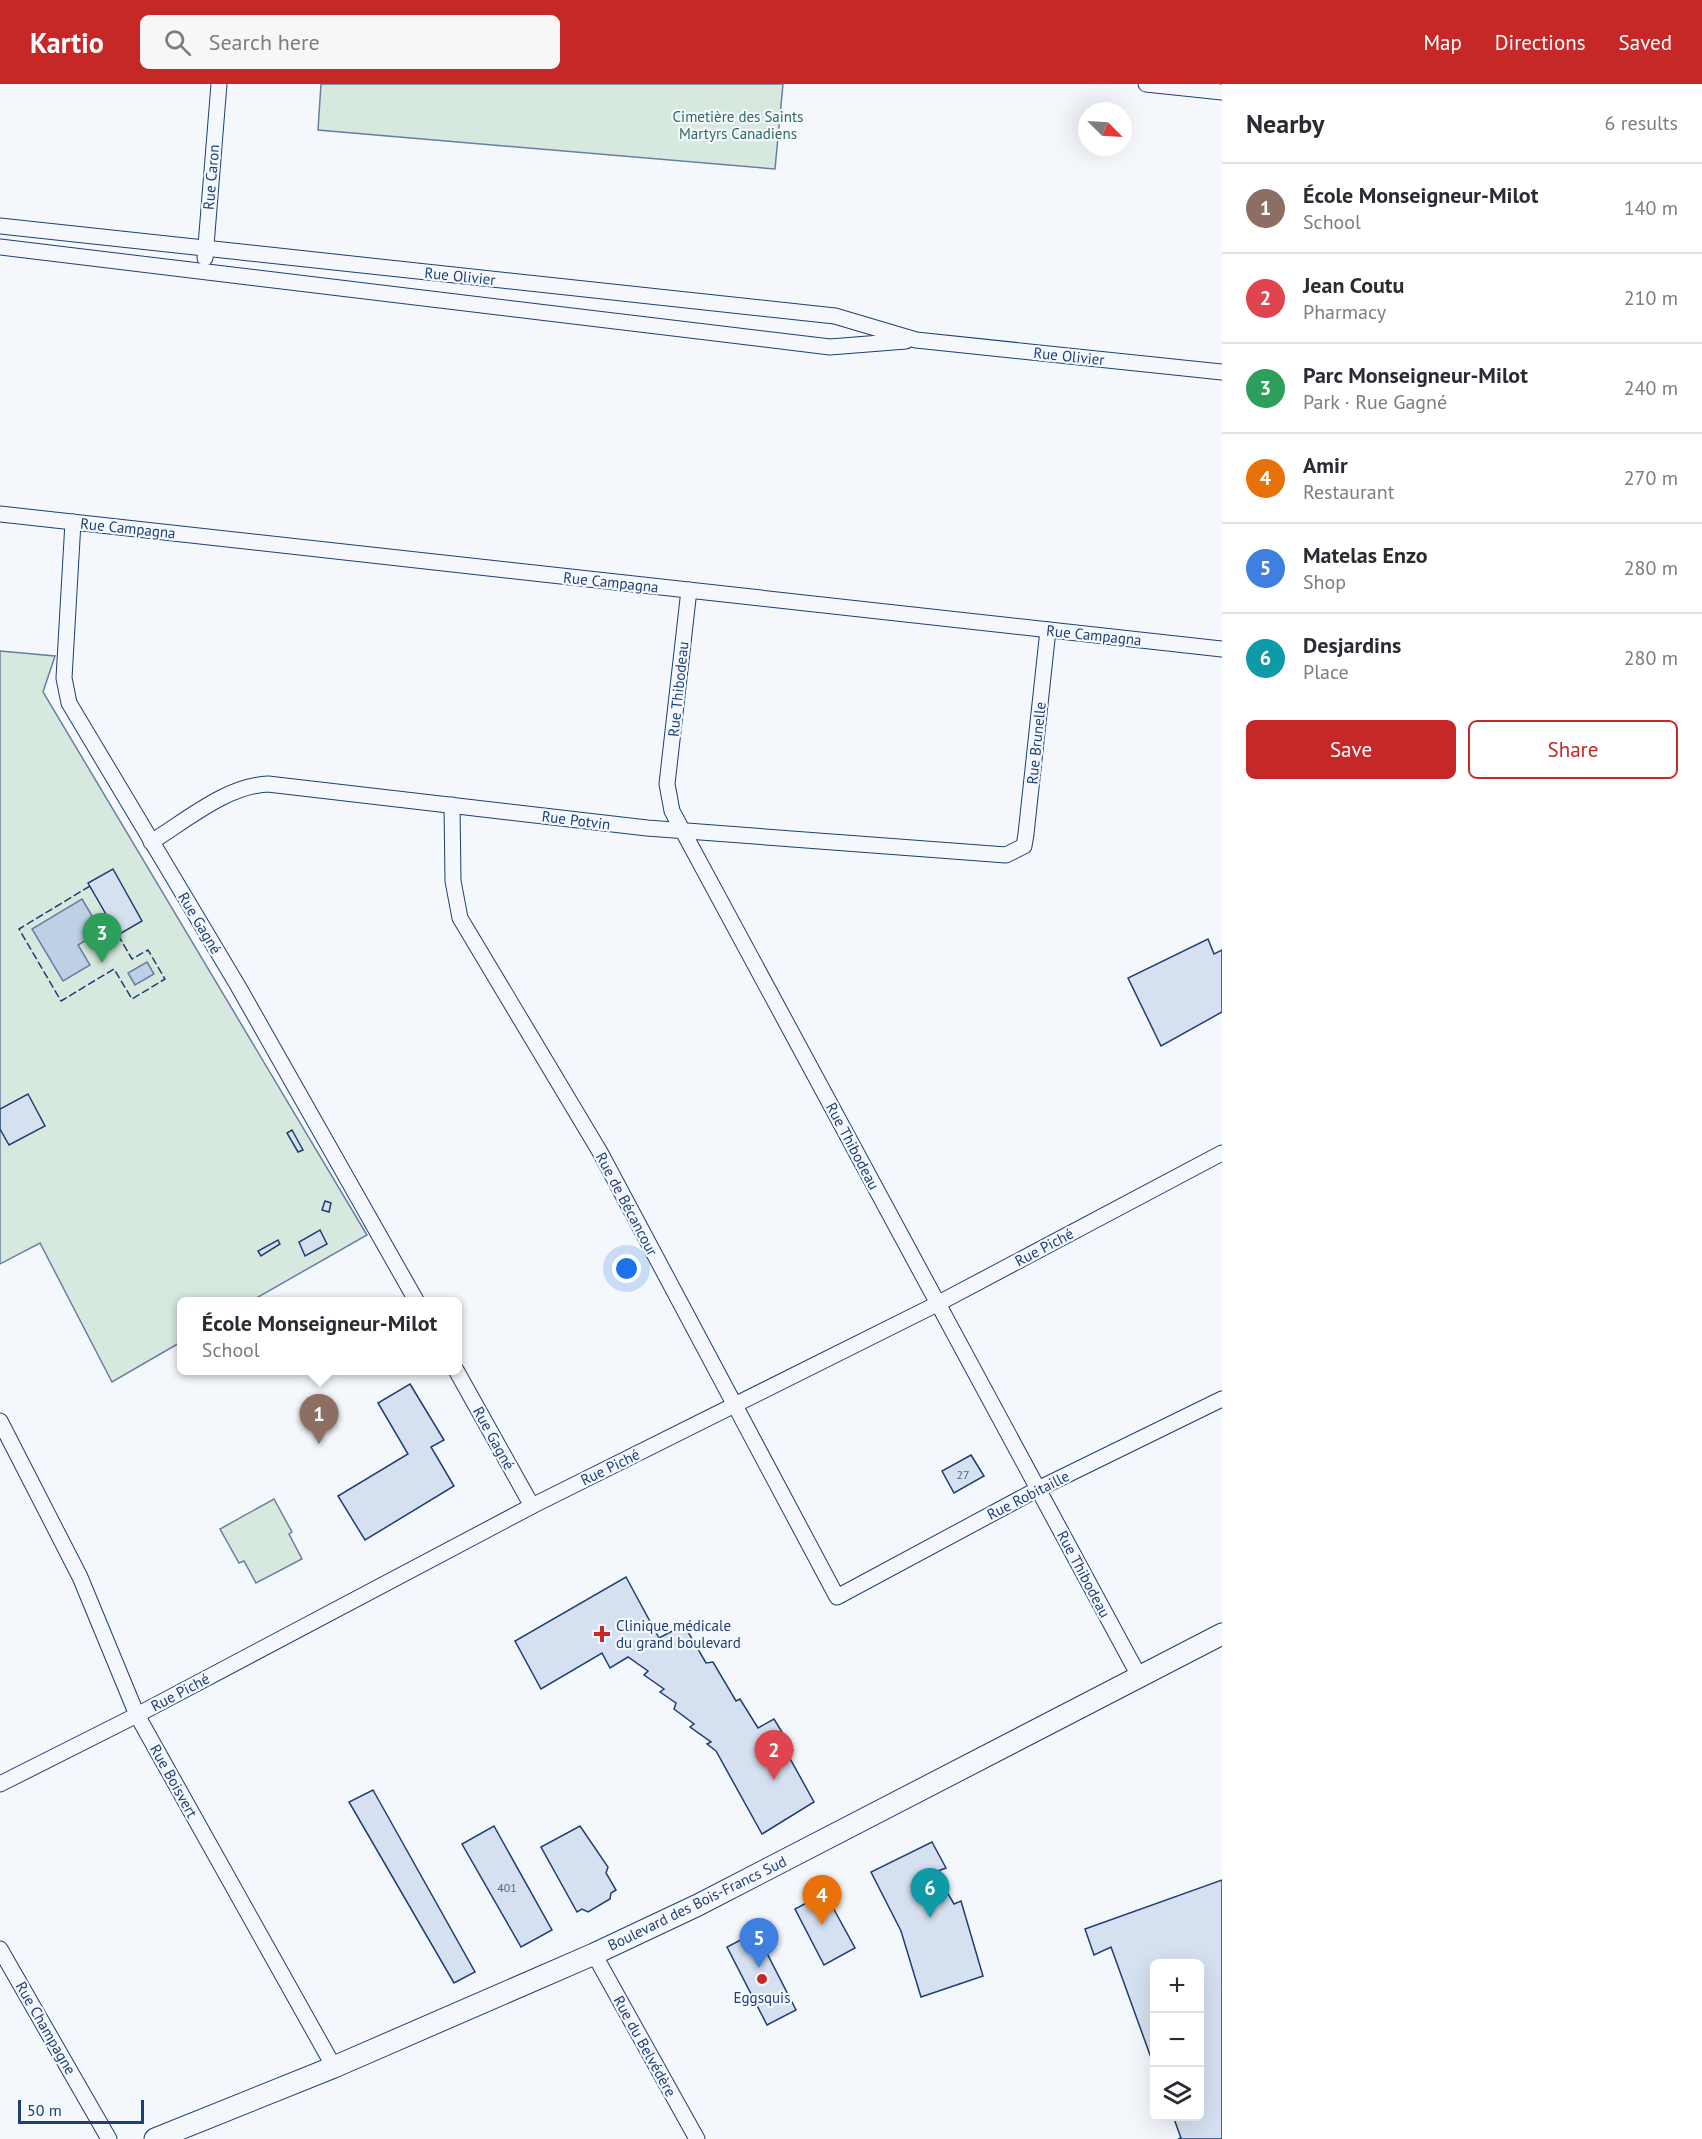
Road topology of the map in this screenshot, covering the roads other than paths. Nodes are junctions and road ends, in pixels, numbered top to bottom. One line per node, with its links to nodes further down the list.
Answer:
1 (219, 84): 6 (street, Rue Caron)
2 (1146, 84): 3 (street)
3 (1222, 92)
4 (0, 226): 6 (street, Rue Olivier)
5 (0, 247): 7 (street, Rue Olivier)
6 (206, 249): 7 (street, Rue Caron); 8 (street, Rue Olivier)
7 (204, 270): 8 (street, Rue Olivier)
8 (916, 340): 9 (street, Rue Olivier)
9 (1222, 372)
10 (0, 514): 11 (street, Rue Campagna)
11 (73, 522): 12 (street, Rue Campagna); 17 (street, Rue Gagné)
12 (689, 590): 13 (street, Rue Campagna); 16 (street, Rue Thibodeau)
13 (1048, 630): 14 (street, Rue Campagna); 18 (street, Rue Brunelle)
14 (1222, 649)
15 (452, 805): 16 (street, Rue Potvin); 17 (street, Rue Potvin); 24 (street, Rue de Bécancour)
16 (684, 831): 18 (street, Rue Potvin); 21 (street, Rue Thibodeau)
17 (151, 842): 20 (street, Rue Gagné)
18 (1016, 851)
19 (1222, 1153): 21 (street, Rue Piché)
20 (414, 1297)
21 (937, 1304): 24 (street, Rue Piché); 27 (street, Rue Thibodeau)
22 (458, 1375): 28 (street, Rue Gagné)
23 (1222, 1399): 27 (street, Rue Robitaille)
24 (735, 1405): 28 (street, Rue Piché); 29 (street, Rue de Bécancour)
25 (0, 1421): 26 (street, Rue Boisvert)
26 (4, 1437): 32 (street, Rue Boisvert)
27 (1038, 1489): 29 (street, Rue Robitaille); 31 (street, Rue Thibodeau)
28 (532, 1506): 32 (street, Rue Piché)
29 (837, 1597)
30 (1222, 1634): 31 (street, Boulevard des Bois-Francs Sud)
31 (1139, 1676): 35 (street, Boulevard des Bois-Francs Sud)
32 (137, 1715): 33 (street, Rue Piché); 36 (street, Rue Boisvert)
33 (0, 1784)
34 (0, 1949): 37 (street, Rue Champagne)
35 (594, 1954): 36 (street, Boulevard des Bois-Francs Sud); 39 (street, Rue du Belvédère)
36 (334, 2067): 38 (street, Boulevard des Bois-Francs Sud)
37 (109, 2139)
38 (155, 2139)
39 (697, 2139)

